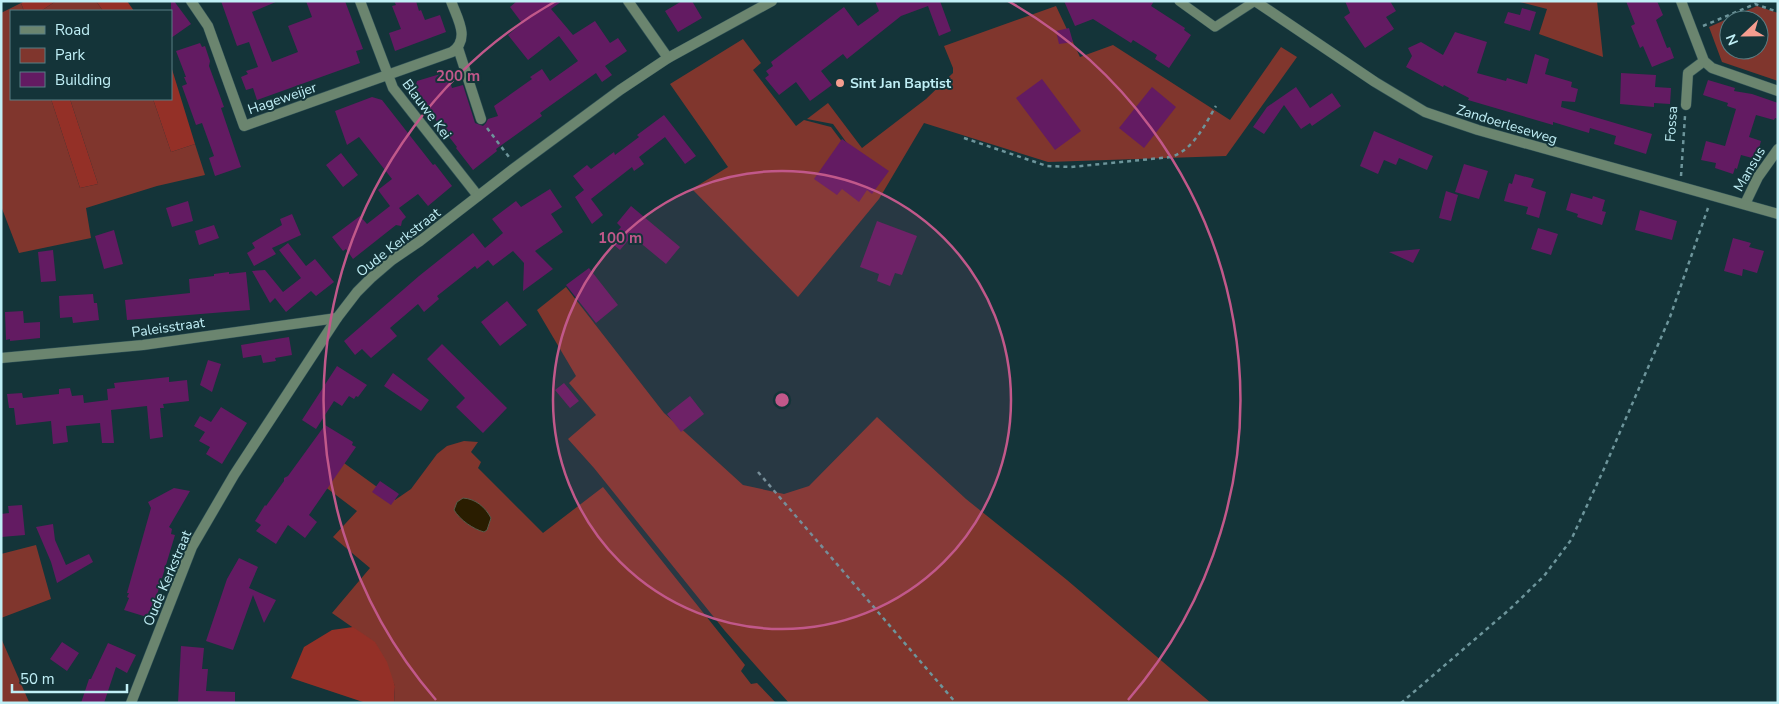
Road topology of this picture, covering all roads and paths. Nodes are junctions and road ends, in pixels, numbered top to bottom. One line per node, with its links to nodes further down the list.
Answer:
1 (191, 1): 14 (street, Hageweijer)
2 (360, 1): 14 (street, Blauwe Kei)
3 (451, 1): 11 (street)
4 (628, 1): 12 (street)
5 (772, 1): 12 (street, Oude Kerkstraat)
6 (1179, 1): 7 (lane)
7 (1255, 1): 22 (street, Zandoerleseweg)
8 (1681, 1): 10 (street)
9 (1778, 12): 10 (path)
10 (1693, 31): 13 (street)
11 (458, 48): 14 (street, Hageweijer); 18 (street)
12 (668, 58): 21 (street, Oude Kerkstraat)
13 (1704, 61): 15 (street); 16 (street, Fossa)
14 (388, 76): 24 (street, Blauwe Kei)
15 (1778, 91)
16 (1686, 105): 22 (path, Fossa)
17 (1216, 106): 19 (path)
18 (481, 119): 21 (path)
19 (964, 138)
20 (1778, 149): 25 (street, Mansus)
21 (516, 167): 24 (street, Oude Kerkstraat)
22 (1679, 187): 23 (street, Zandoerleseweg)
23 (1712, 195): 25 (street, Zandoerleseweg); 32 (path)
24 (478, 196): 27 (street, Oude Kerkstraat)
25 (1745, 204): 26 (street, Zandoerleseweg)
26 (1778, 214)
27 (337, 318): 28 (street, Paleisstraat); 30 (street, Oude Kerkstraat)
28 (1, 358)
29 (758, 472): 31 (path)
30 (131, 703)
31 (956, 703)
32 (1401, 703)

